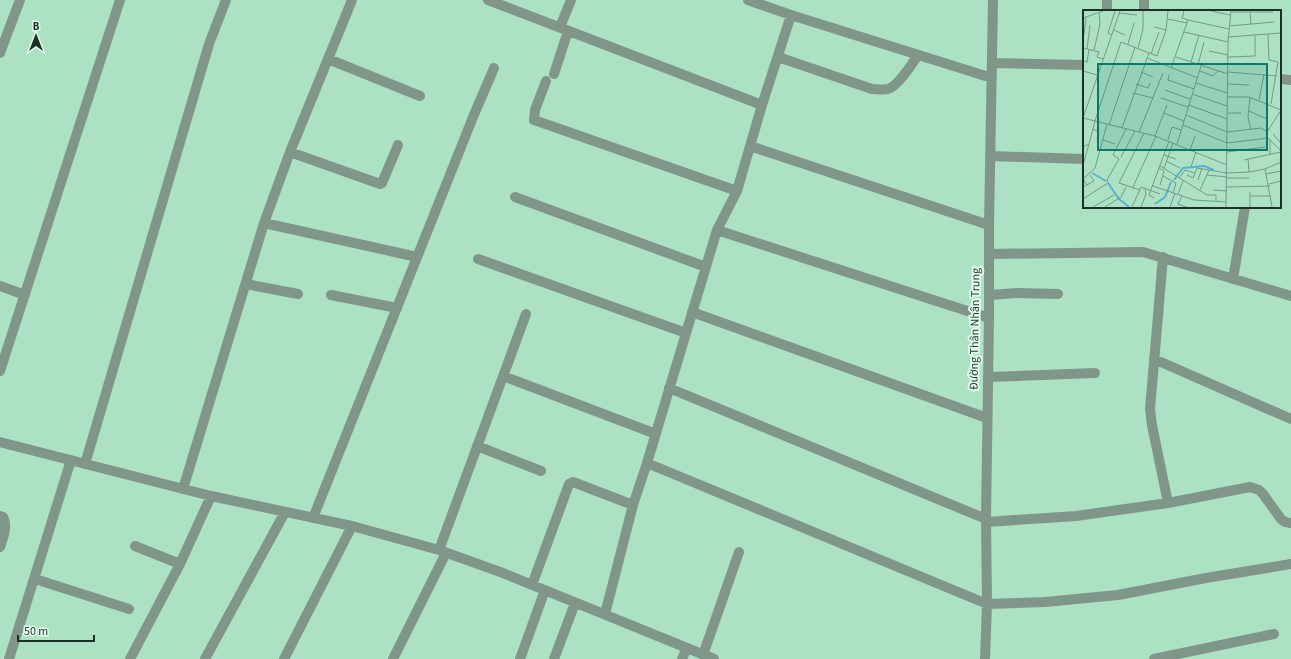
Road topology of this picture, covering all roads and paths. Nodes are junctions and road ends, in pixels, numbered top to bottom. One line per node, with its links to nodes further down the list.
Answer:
1 (20, 0): 12 (street)
2 (120, 0): 47 (street)
3 (226, 0): 69 (street)
4 (352, 0): 15 (street)
5 (488, 0): 11 (street)
6 (571, 0): 11 (street)
7 (748, 0): 9 (street)
8 (993, 0): 16 (street, Đường Thân Nhân Trung)
9 (765, 3): 10 (street)
10 (791, 15): 13 (street); 14 (street)
11 (564, 29): 19 (street); 25 (street)
12 (0, 53)
13 (918, 56): 14 (street); 20 (street)
14 (778, 57): 25 (street)
15 (328, 59): 24 (street); 28 (street)
16 (992, 63): 17 (street); 20 (street, Đường Thân Nhân Trung)
17 (1083, 65)
18 (494, 68): 38 (street)
19 (554, 74)
20 (992, 78): 29 (street, Đường Thân Nhân Trung)
21 (1281, 79): 22 (street)
22 (1291, 80)
23 (546, 81): 31 (street)
24 (420, 96)
25 (762, 105): 27 (street)
26 (398, 145): 28 (street)
27 (750, 146): 31 (street); 35 (street)
28 (290, 152): 34 (street)
29 (990, 156): 30 (street); 35 (street, Đường Thân Nhân Trung)
30 (1083, 159)
31 (737, 191): 36 (street)
32 (515, 197): 41 (street)
33 (1245, 208): 42 (street)
34 (264, 223): 38 (street); 43 (street)
35 (989, 225): 37 (street, Đường Thân Nhân Trung)
36 (717, 230): 41 (street); 54 (street)
37 (989, 254): 39 (street); 49 (street, Đường Thân Nhân Trung)
38 (417, 257): 51 (street)
39 (1163, 257): 42 (street); 56 (street)
40 (478, 259): 55 (street)
41 (706, 268): 52 (street)
42 (1233, 279): 50 (street)
43 (246, 284): 45 (street); 71 (street)
44 (0, 286): 47 (street)
45 (298, 294)
46 (1058, 294): 49 (street)
47 (25, 295): 57 (street)
48 (331, 295): 51 (street)
49 (989, 295): 54 (street, Đường Thân Nhân Trung)
50 (1291, 296)
51 (396, 308): 77 (street)
52 (692, 312): 55 (street); 62 (street)
53 (526, 314): 59 (street)
54 (989, 318): 60 (street, Đường Thân Nhân Trung)
55 (686, 332): 61 (street)
56 (1154, 359): 63 (street); 73 (street)
57 (0, 371)
58 (1095, 373): 60 (street)
59 (503, 376): 64 (street); 66 (street)
60 (988, 377): 62 (street, Đường Thân Nhân Trung)
61 (669, 388): 64 (street); 78 (street)
62 (987, 418): 78 (street, Đường Thân Nhân Trung)
63 (1291, 419)
64 (656, 434): 68 (street)
65 (0, 442): 67 (street)
66 (477, 446): 70 (street); 83 (street)
67 (71, 460): 69 (street); 87 (street)
68 (647, 463): 74 (street); 91 (street)
69 (85, 464): 71 (street)
70 (541, 471)
71 (183, 489): 72 (street)
72 (211, 496): 75 (street); 85 (street)
73 (1168, 504): 78 (street); 79 (street)
74 (633, 505): 88 (street); 93 (street)
75 (285, 512): 77 (street); 99 (street)
76 (0, 516): 82 (street)
77 (313, 518): 80 (street)
78 (986, 520): 91 (street, Đường Thân Nhân Trung)
79 (1291, 523)
80 (352, 526): 83 (street); 100 (street)
81 (135, 546): 85 (street)
82 (0, 547)
83 (442, 551): 88 (street); 101 (street)
84 (739, 552): 96 (street)
85 (180, 564): 98 (street)
86 (1291, 564): 91 (street)
87 (35, 579): 92 (street); 97 (street)
88 (532, 585): 89 (street)
89 (545, 590): 90 (street); 102 (street)
90 (575, 603): 93 (street); 103 (street)
91 (987, 604): 106 (street, Đường Thân Nhân Trung)
92 (129, 609)
93 (605, 614): 95 (street)
94 (1274, 634): 107 (street)
95 (687, 648): 96 (street); 104 (street)
96 (703, 655): 105 (street)
97 (9, 659)
98 (130, 659)
99 (205, 659)
100 (284, 659)
101 (393, 659)
102 (520, 659)
103 (554, 659)
104 (682, 659)
105 (714, 659)
106 (985, 659)
107 (1154, 659)

